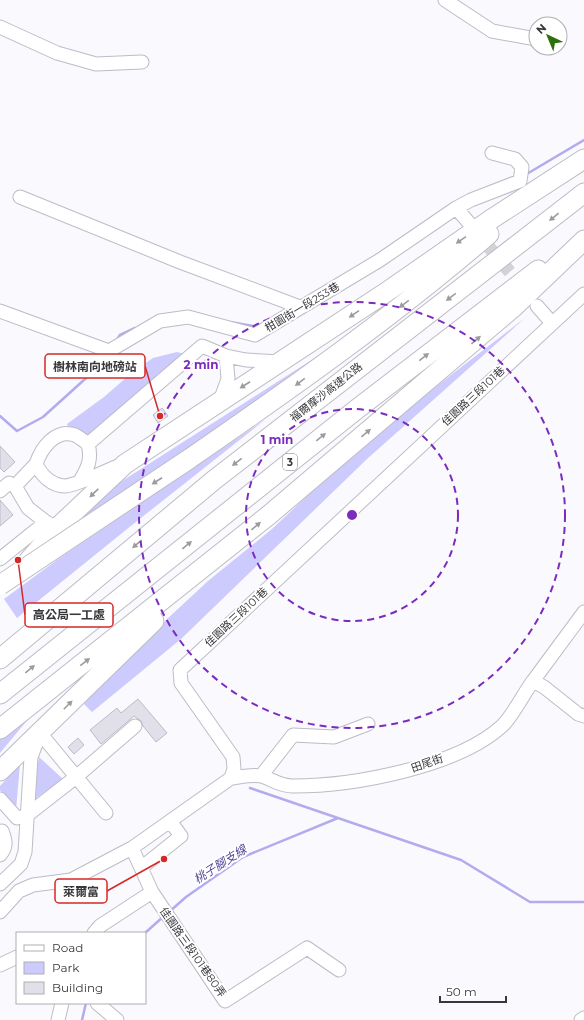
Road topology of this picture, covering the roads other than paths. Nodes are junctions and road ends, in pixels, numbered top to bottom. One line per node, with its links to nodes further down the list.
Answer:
1 (445, 0): 3 (street)
2 (0, 27): 4 (street)
3 (528, 38)
4 (142, 62)
5 (492, 153): 9 (street, 柑園街一段253巷)
6 (580, 162): 19 (highway, one-way to 19); 30 (highway, one-way to 30, bridge)
7 (584, 193): 33 (highway, 福爾摩沙高速公路, one-way to 33)
8 (20, 197): 15 (street)
9 (456, 208): 10 (street); 15 (street, 柑園街一段253巷)
10 (470, 224)
11 (584, 236): 35 (highway, 3, one-way to 11)
12 (584, 240): 28 (highway, one-way to 12)
13 (584, 294): 17 (street, 佳園路三段101巷)
14 (537, 306): 17 (street)
15 (300, 307): 16 (street, 柑園街一段253巷)
16 (0, 311)
17 (552, 323): 44 (street, 佳園路三段101巷)
18 (226, 356): 19 (street); 20 (street); 21 (street)
19 (280, 362): 20 (highway, one-way to 20)
20 (220, 400): 23 (highway)
21 (88, 444): 22 (street); 24 (street)
22 (36, 464): 24 (street); 25 (street)
23 (125, 464): 24 (street); 27 (highway, one-way to 27)
24 (80, 481)
25 (15, 486): 26 (street); 27 (street)
26 (0, 491)
27 (51, 525): 29 (street); 31 (highway)
28 (226, 551): 39 (highway, one-way to 28); 40 (highway, one-way to 28)
29 (0, 559)
30 (0, 585)
31 (0, 592)
32 (584, 612): 34 (street, 田尾街)
33 (0, 658)
34 (532, 681): 36 (street); 42 (street, 田尾街)
35 (0, 694)
36 (584, 716)
37 (368, 724): 42 (street)
38 (136, 726): 43 (street)
39 (0, 730)
40 (40, 733): 41 (highway); 43 (street); 47 (street)
41 (0, 771)
42 (262, 776): 44 (street)
43 (76, 777): 46 (street); 47 (street)
44 (231, 778): 48 (street)
45 (0, 799): 47 (street)
46 (106, 813)
47 (21, 817): 49 (street); 53 (street)
48 (170, 821): 50 (street); 52 (street)
49 (1, 830): 51 (street)
50 (132, 848): 52 (street, 佳園路三段101巷80弄); 55 (street)
51 (0, 856)
52 (141, 868): 54 (street, 佳園路三段101巷80弄)
53 (0, 884)
54 (152, 892): 56 (street); 59 (street, 佳園路三段101巷80弄)
55 (0, 912)
56 (95, 932)
57 (16, 957): 58 (street)
58 (0, 965)
59 (339, 970)
60 (62, 1004): 63 (street)
61 (98, 1004): 64 (street)
62 (584, 1018): 65 (street)
63 (58, 1020)
64 (117, 1020)
65 (581, 1020)

